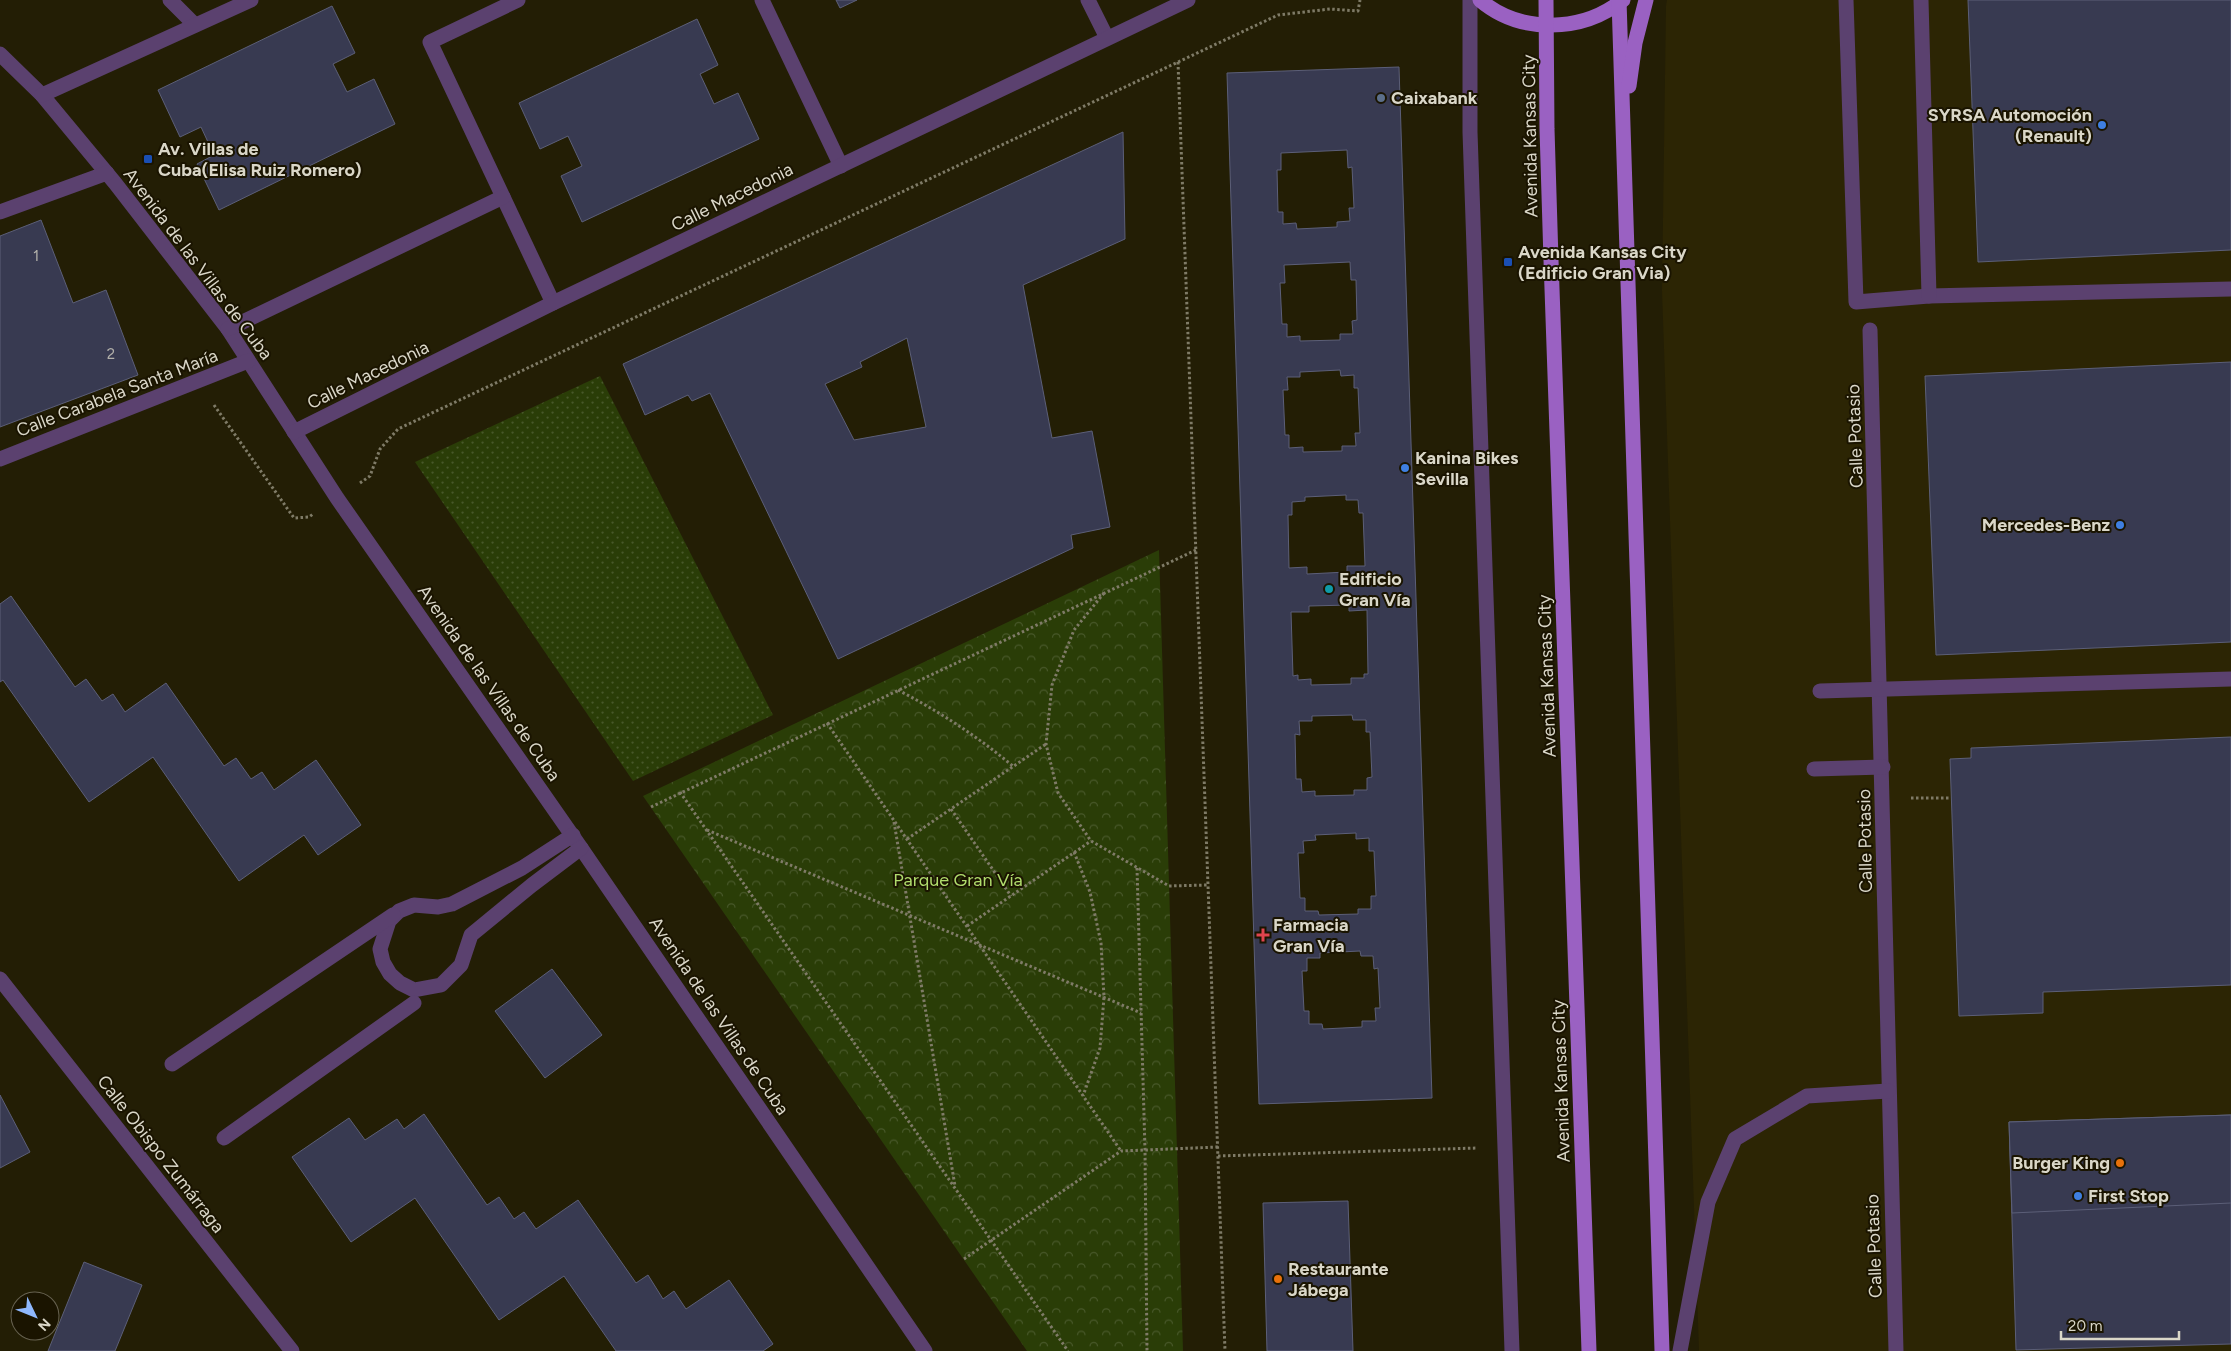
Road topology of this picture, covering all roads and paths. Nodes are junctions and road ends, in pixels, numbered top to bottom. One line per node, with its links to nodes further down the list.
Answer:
1 (170, 0): 15 (street)
2 (251, 0): 15 (street)
3 (518, 0): 24 (street)
4 (762, 0): 22 (street)
5 (1088, 0): 17 (street)
6 (1188, 0): 17 (street, Calle Macedonia)
7 (1360, 0): 19 (path)
8 (1470, 0): 73 (street)
9 (1480, 0): 16 (main road)
10 (1546, 0): 16 (main road, Avenida Kansas City)
11 (1646, 0): 21 (main road)
12 (1846, 0): 27 (street)
13 (1921, 0): 27 (street)
14 (1620, 1): 16 (main road); 21 (main road)
15 (195, 25): 20 (street)
16 (1547, 26): 86 (main road, Avenida Kansas City)
17 (1107, 38): 22 (street, Calle Macedonia)
18 (0, 54): 20 (street, Avenida de las Villas de Cuba)
19 (1178, 62): 35 (path); 37 (path)
20 (42, 95): 23 (street, Avenida de las Villas de Cuba)
21 (1624, 125): 87 (main road)
22 (841, 166): 28 (street, Calle Macedonia)
23 (107, 173): 25 (street); 29 (street, Avenida de las Villas de Cuba)
24 (503, 197): 28 (street); 29 (street)
25 (0, 212)
26 (2231, 289): 27 (street)
27 (1929, 296)
28 (553, 303): 33 (street, Calle Macedonia)
29 (228, 329): 31 (street, Avenida de las Villas de Cuba)
30 (1870, 330): 41 (street, Calle Potasio)
31 (248, 361): 33 (street, Avenida de las Villas de Cuba); 34 (street, Calle Carabela Santa María)
32 (211, 401): 36 (path)
33 (294, 432): 55 (street, Avenida de las Villas de Cuba)
34 (0, 459)
35 (363, 481)
36 (309, 517)
37 (1196, 550): 38 (path); 58 (path)
38 (1106, 591): 40 (path); 44 (path)
39 (2231, 679): 41 (street)
40 (898, 690): 43 (path); 45 (path)
41 (1881, 690): 42 (street); 46 (street, Calle Potasio)
42 (1820, 691)
43 (827, 723): 48 (path); 51 (path)
44 (1046, 744): 45 (path); 54 (path)
45 (1014, 767): 50 (path)
46 (1883, 767): 47 (street); 69 (street, Calle Potasio)
47 (1814, 769)
48 (680, 792): 49 (path); 52 (path)
49 (650, 806)
50 (951, 809): 53 (path); 59 (path)
51 (893, 819): 53 (path); 61 (path)
52 (707, 830): 61 (path); 77 (path)
53 (907, 839): 62 (path)
54 (1091, 840): 56 (path); 57 (path)
55 (577, 842): 60 (street); 60 (street); 81 (street, Avenida de las Villas de Cuba)
56 (1074, 852): 59 (path); 65 (path)
57 (1137, 868): 58 (path); 67 (path)
58 (1208, 885): 72 (path)
59 (1011, 896): 62 (path)
60 (399, 911): 68 (street)
61 (908, 915): 63 (path); 77 (path)
62 (967, 926): 63 (path)
63 (979, 944): 65 (path); 70 (path)
64 (0, 979): 80 (street, Calle Obispo Zumárraga)
65 (1104, 997): 67 (path); 70 (path)
66 (414, 1003): 71 (street)
67 (1141, 1013): 74 (path)
68 (172, 1064)
69 (1888, 1092): 88 (street); 89 (street, Calle Potasio)
70 (1083, 1096): 75 (path)
71 (224, 1138)
72 (1218, 1147): 74 (path); 76 (path)
73 (1505, 1147): 76 (path); 85 (street)
74 (1145, 1150): 75 (path); 83 (path)
75 (1122, 1151): 78 (path)
76 (1218, 1156): 84 (path)
77 (955, 1188): 78 (path)
78 (991, 1240): 79 (path); 82 (path)
79 (964, 1259)
80 (292, 1351)
81 (925, 1351)
82 (1068, 1351)
83 (1147, 1351)
84 (1225, 1351)
85 (1512, 1351)
86 (1590, 1351)
87 (1662, 1351)
88 (1680, 1351)
89 (1896, 1351)

